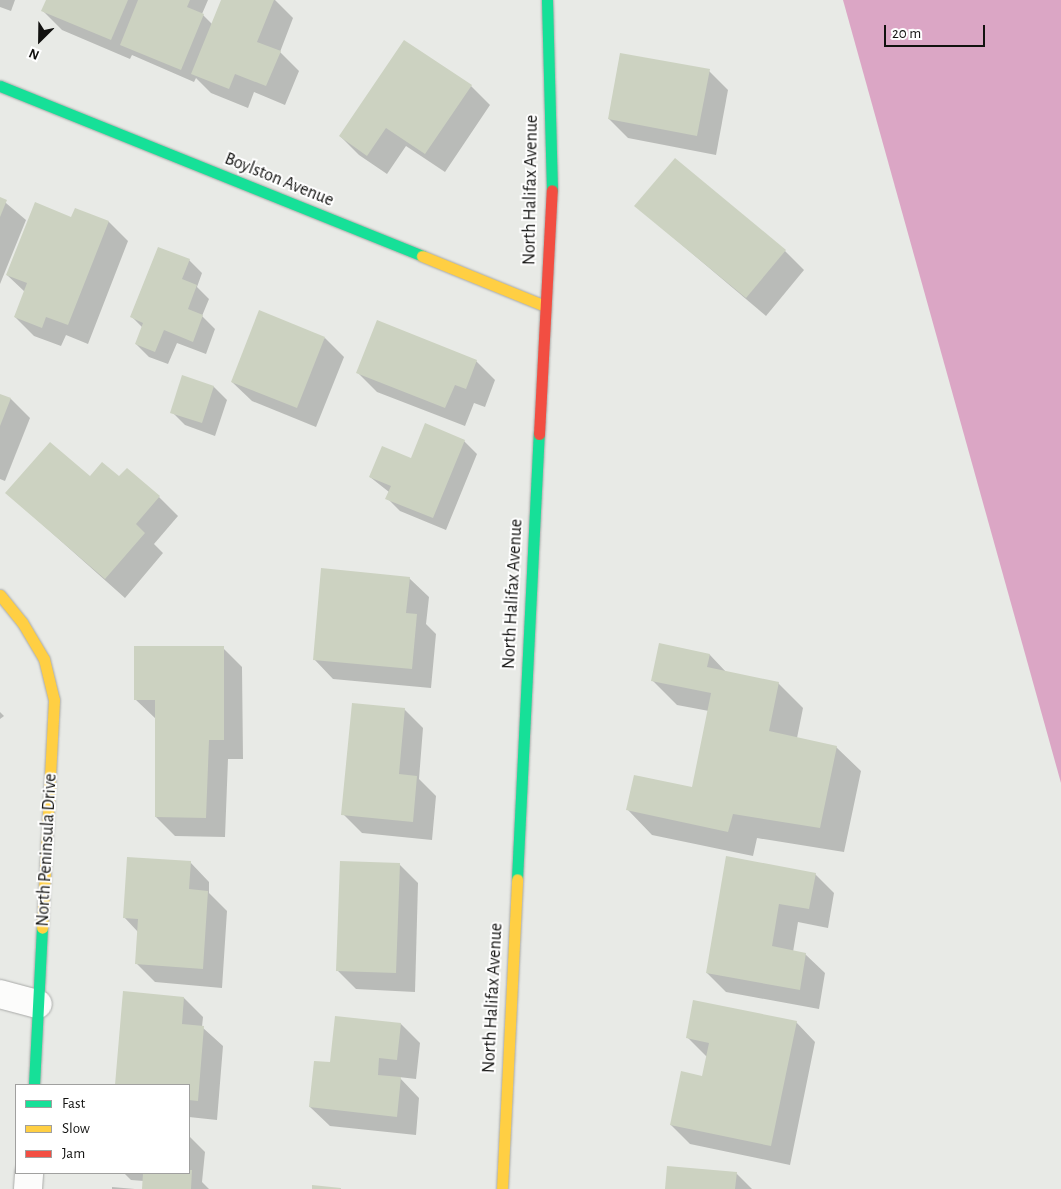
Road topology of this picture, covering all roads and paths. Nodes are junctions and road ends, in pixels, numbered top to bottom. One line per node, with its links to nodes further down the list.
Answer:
1 (546, 0): 3 (street, North Halifax Avenue)
2 (0, 86): 3 (street, Boylston Avenue)
3 (544, 306): 10 (street, North Halifax Avenue)
4 (0, 595): 6 (street, North Peninsula Drive)
5 (0, 994): 6 (street)
6 (38, 1004): 7 (street, North Peninsula Drive)
7 (34, 1084)
8 (29, 1174): 9 (street)
9 (28, 1189)
10 (502, 1189)

